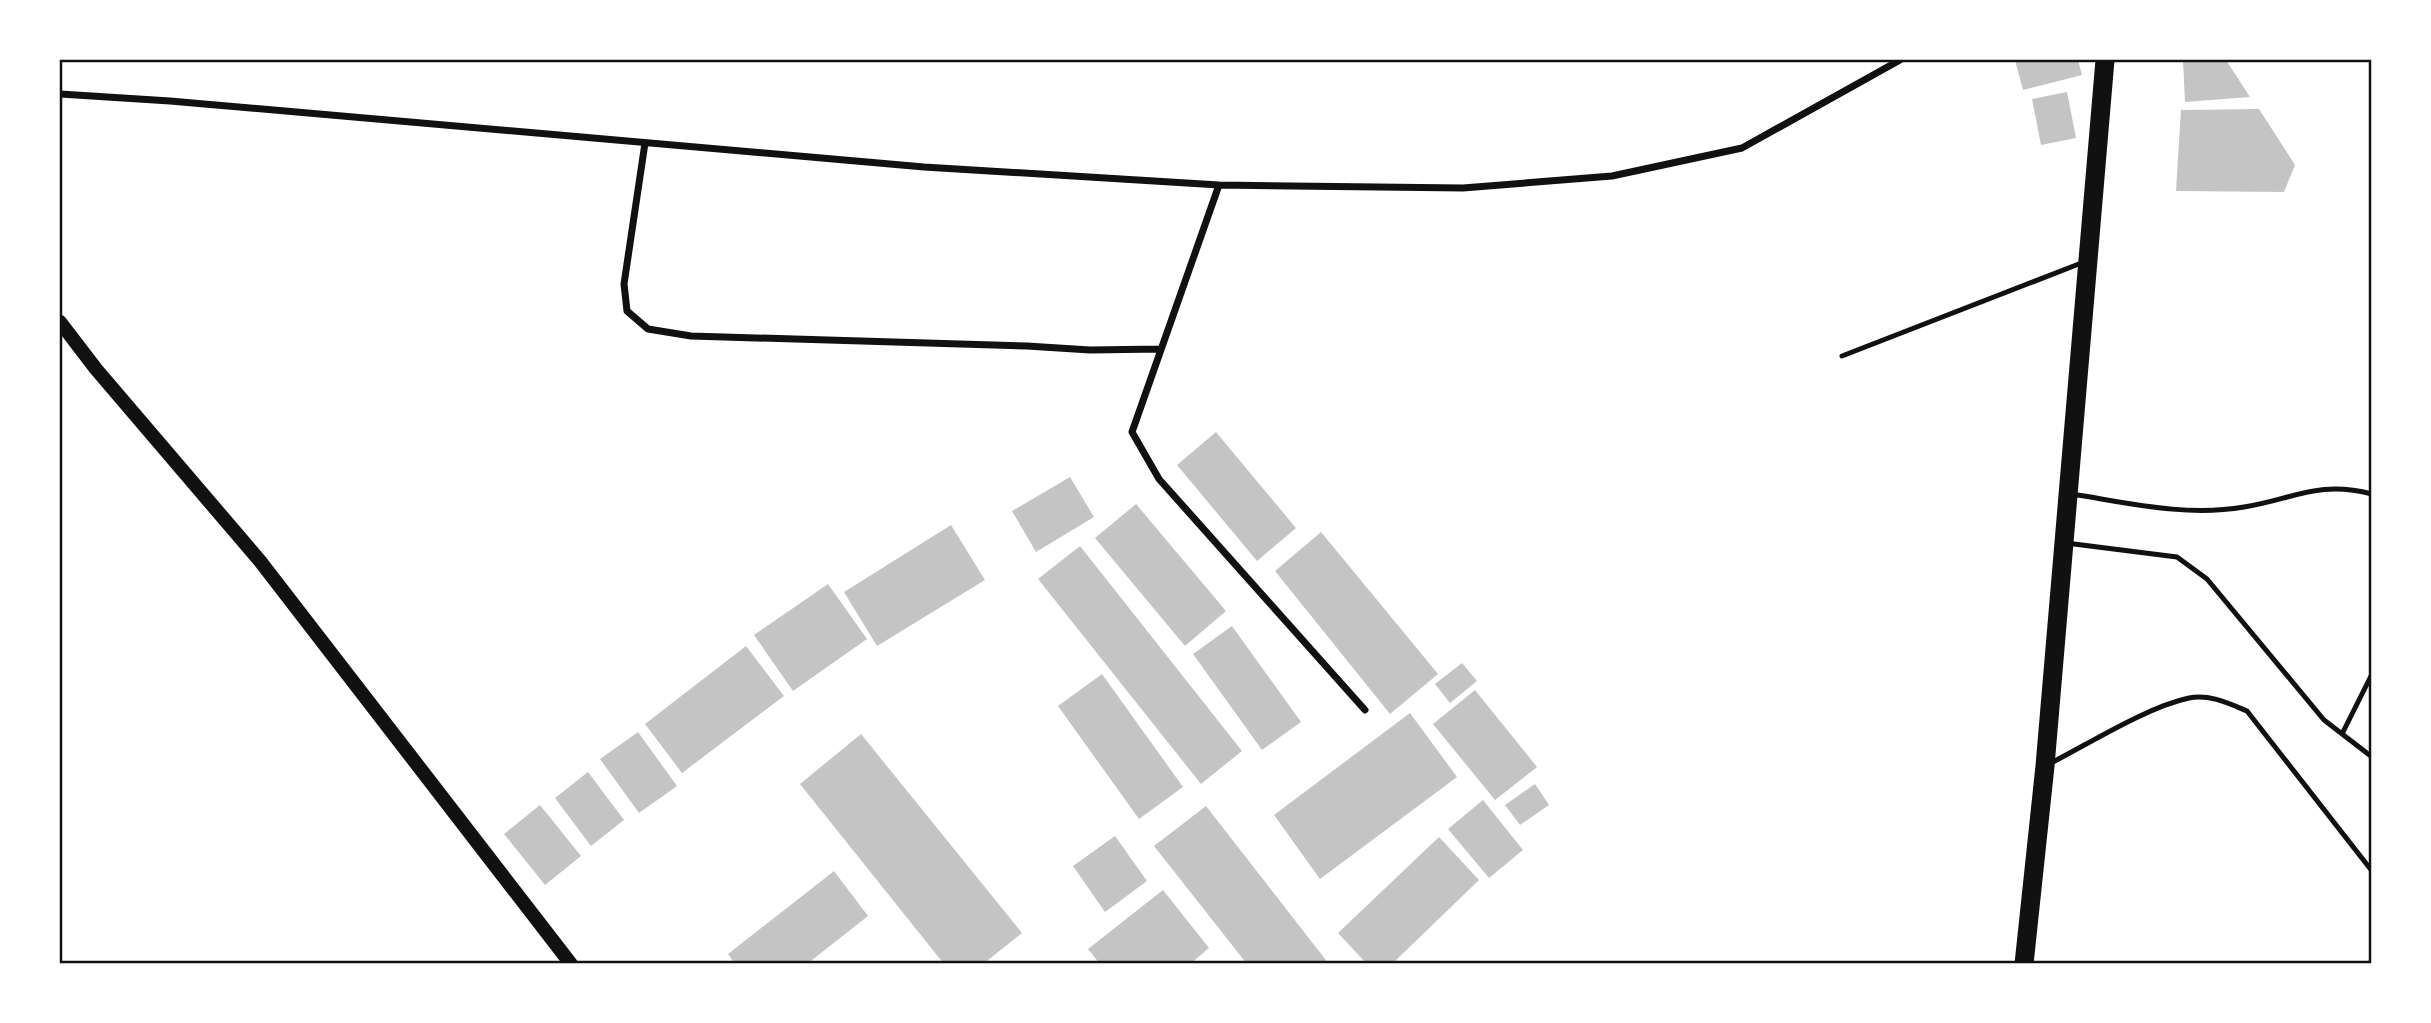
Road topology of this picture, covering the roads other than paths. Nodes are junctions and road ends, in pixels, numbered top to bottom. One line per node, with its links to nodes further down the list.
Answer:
1 (1900, 60): 5 (street)
2 (2105, 60): 6 (highway)
3 (60, 94): 4 (street)
4 (645, 143): 5 (street); 8 (street)
5 (1219, 185): 8 (street)
6 (2087, 261): 9 (lane); 10 (highway)
7 (60, 322): 19 (main road)
8 (1160, 349): 14 (street)
9 (1842, 356)
10 (2069, 493): 11 (lane); 12 (highway)
11 (2371, 494)
12 (2063, 542): 15 (lane); 17 (highway)
13 (2371, 674): 15 (lane)
14 (1365, 710)
15 (2342, 734): 16 (lane)
16 (2371, 757)
17 (2045, 766): 18 (lane); 20 (highway)
18 (2371, 871)
19 (571, 964)
20 (2024, 964)

